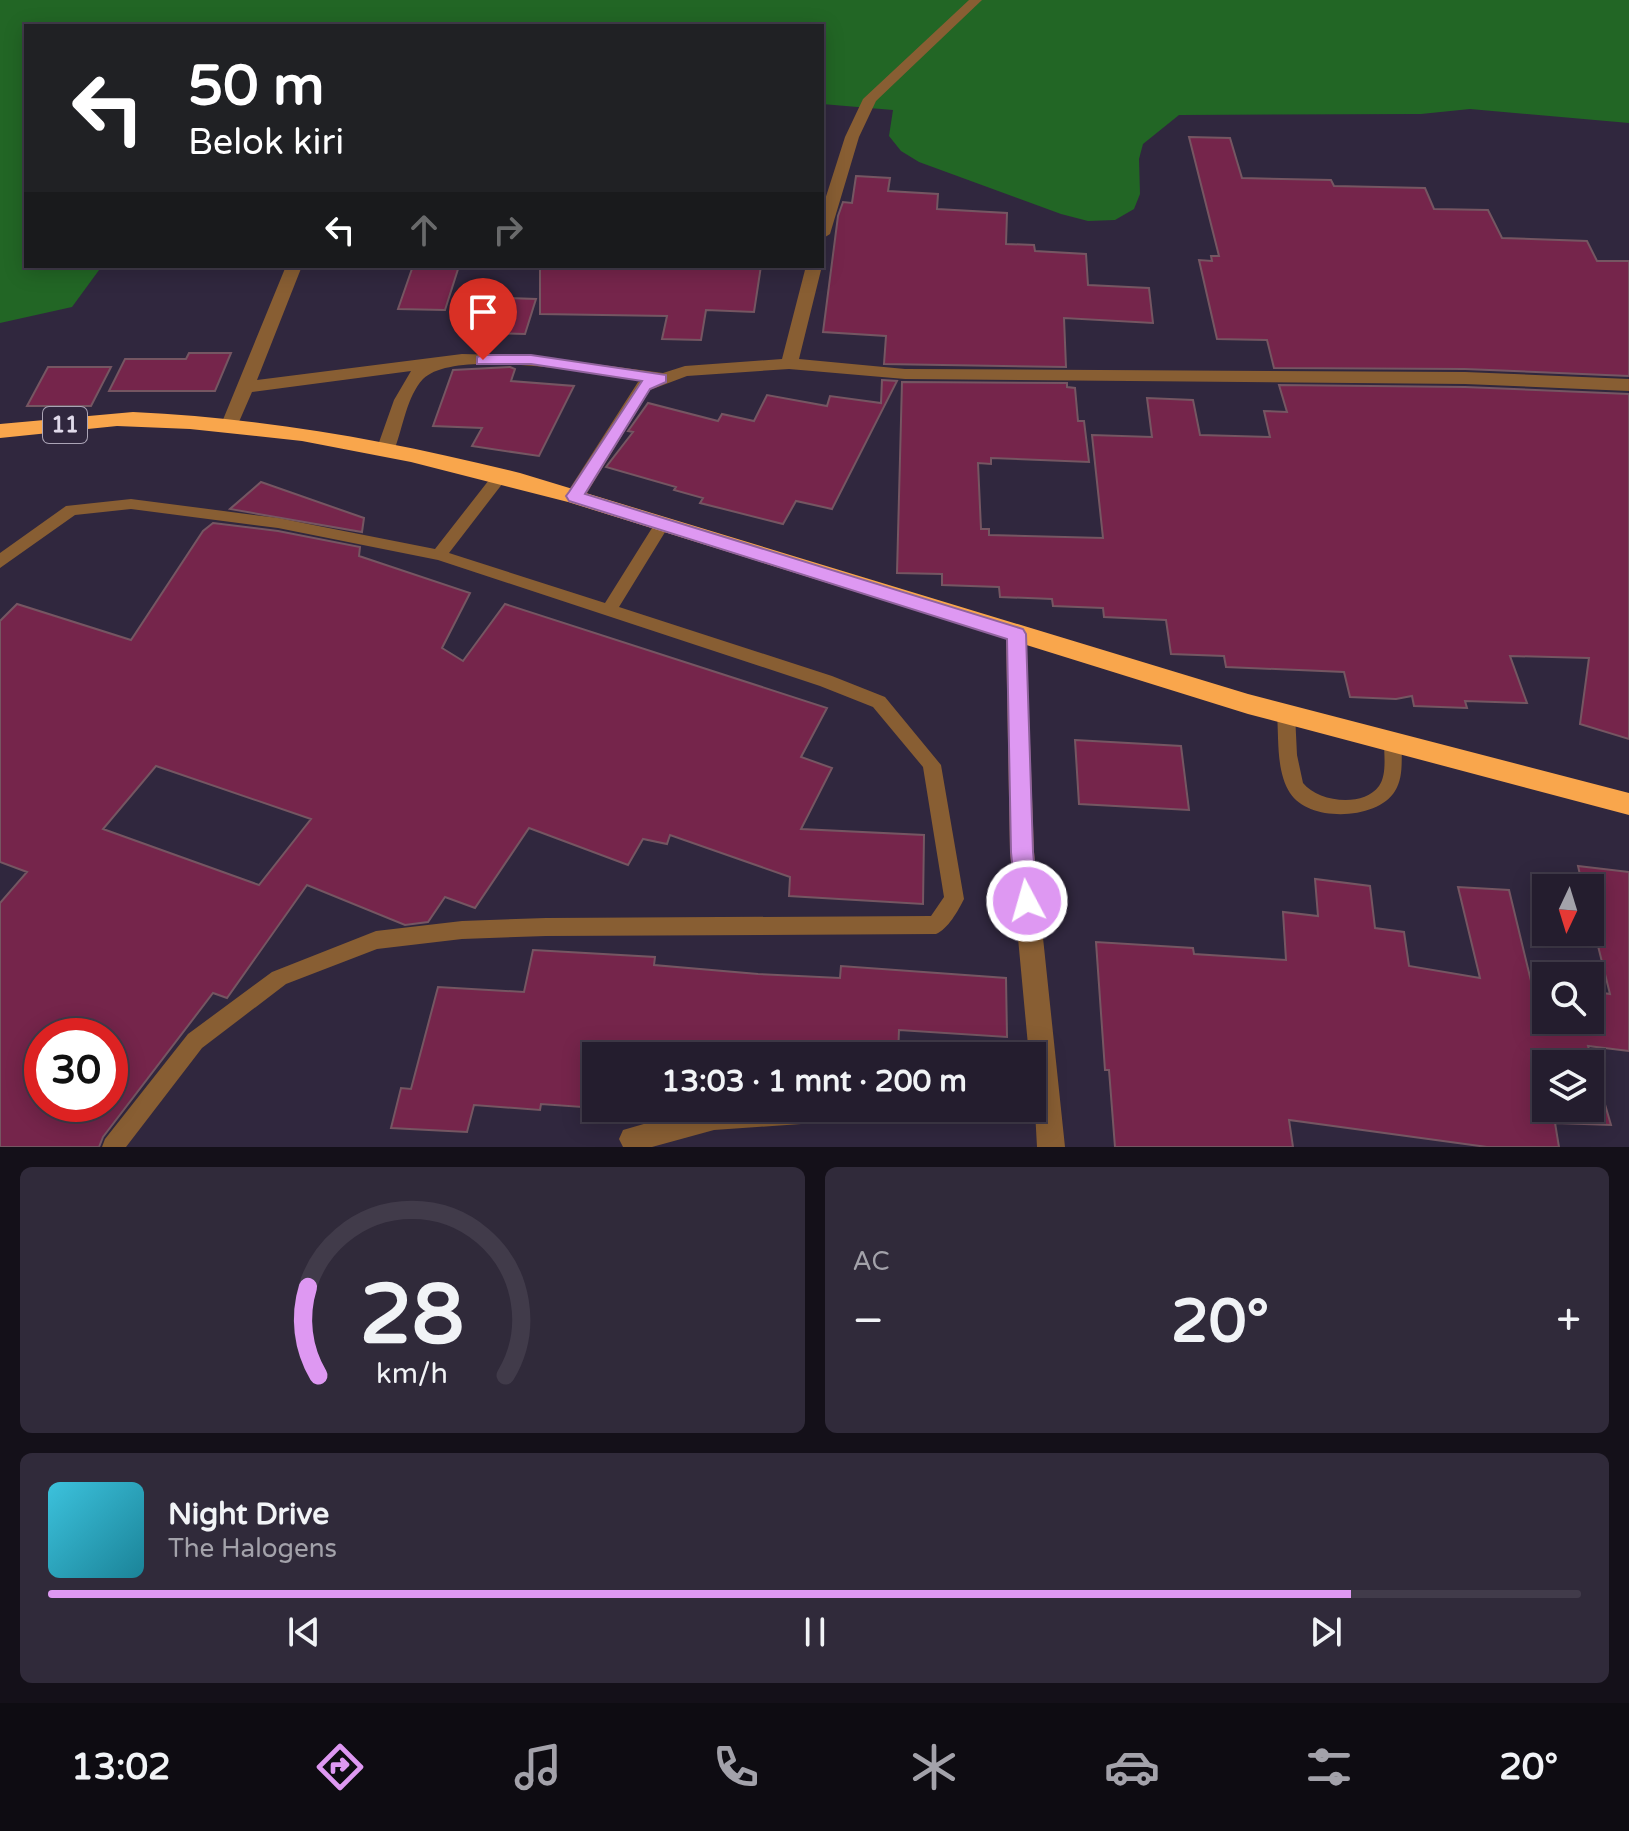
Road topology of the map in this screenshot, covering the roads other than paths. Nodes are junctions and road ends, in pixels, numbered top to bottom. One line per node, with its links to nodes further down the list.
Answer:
1 (976, 0): 2 (street)
2 (824, 228)
3 (293, 268): 9 (street)
4 (813, 268): 6 (street)
5 (435, 363): 7 (street); 9 (street); 12 (street)
6 (789, 364): 7 (street); 8 (street)
7 (661, 378): 14 (street)
8 (1629, 385)
9 (245, 387): 10 (street)
10 (229, 427): 11 (highway, 11); 12 (highway, 11)
11 (0, 431)
12 (386, 448): 13 (highway, 11)
13 (501, 475): 14 (highway, 11); 16 (lane)
14 (575, 496): 15 (highway, 11)
15 (662, 524): 18 (lane); 19 (highway, 11)
16 (439, 555): 17 (lane); 18 (lane)
17 (0, 562)
18 (610, 608): 27 (lane)
19 (1016, 634): 20 (highway, 11); 23 (street)
20 (1286, 714): 21 (highway, 11); 21 (lane)
21 (1393, 742): 22 (highway, 11)
22 (1629, 804)
23 (1035, 1042)
24 (696, 1122): 26 (street)
25 (1045, 1122): 28 (street)
26 (633, 1139)
27 (113, 1147)
28 (1051, 1147)

